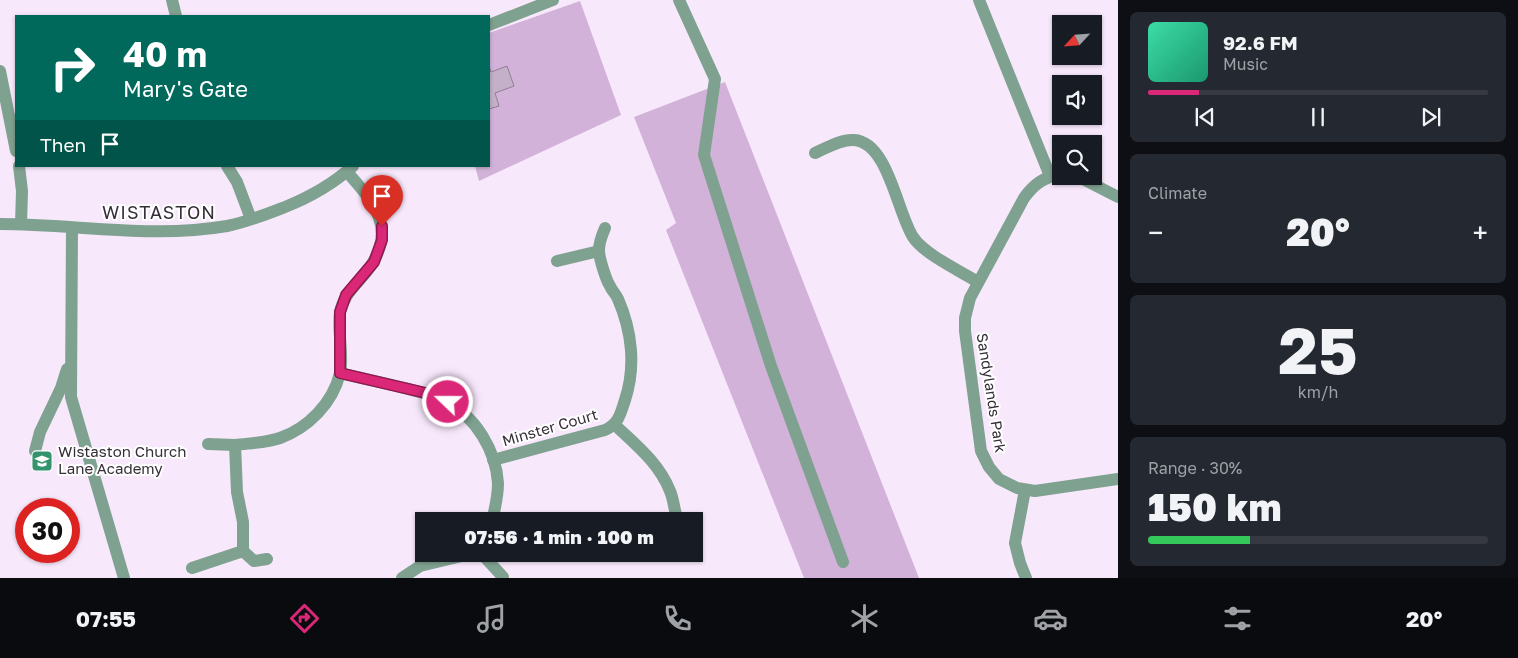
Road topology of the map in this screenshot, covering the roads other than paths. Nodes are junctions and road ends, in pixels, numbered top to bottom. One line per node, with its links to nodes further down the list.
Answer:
1 (172, 0): 5 (street)
2 (553, 0): 6 (street)
3 (679, 0): 40 (street)
4 (980, 0): 10 (street, Sandylands Park)
5 (176, 15)
6 (490, 25)
7 (0, 71): 8 (street)
8 (15, 145)
9 (815, 153): 24 (street)
10 (1052, 166)
11 (20, 167): 19 (street)
12 (228, 167): 17 (street)
13 (350, 169): 17 (street); 26 (street)
14 (1052, 177): 24 (street, Sandylands Park)
15 (1095, 185): 16 (street)
16 (1118, 197)
17 (251, 219): 20 (street)
18 (0, 224): 19 (street)
19 (21, 224): 20 (street)
20 (72, 228): 25 (street)
21 (605, 228): 22 (street)
22 (599, 251): 23 (street); 27 (street, Minster Court)
23 (557, 261)
24 (978, 282): 33 (street, Sandylands Park)
25 (71, 352): 30 (street); 43 (street)
26 (340, 373): 29 (street); 31 (street)
27 (615, 425): 31 (street, Minster Court); 35 (street, Minster Court)
28 (208, 444): 29 (street)
29 (235, 445): 36 (street)
30 (35, 451)
31 (493, 460): 34 (street)
32 (1118, 479): 33 (street, Sandylands Park)
33 (1025, 490): 45 (street)
34 (494, 512)
35 (676, 512)
36 (243, 551): 37 (street); 41 (street)
37 (267, 559)
38 (437, 562): 44 (street)
39 (489, 562): 42 (street)
40 (843, 562)
41 (192, 568)
42 (503, 577)
43 (124, 578)
44 (402, 578)
45 (1026, 578)

